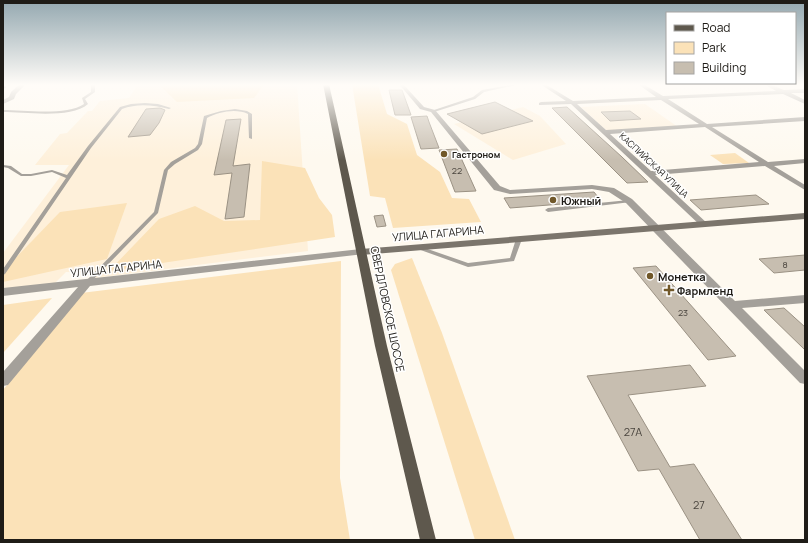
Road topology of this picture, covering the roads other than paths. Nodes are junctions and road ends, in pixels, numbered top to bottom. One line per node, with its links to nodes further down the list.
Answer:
1 (80, 109): 8 (lane)
2 (121, 109): 18 (lane)
3 (331, 109): 27 (main road, СВЕРДЛОВСКОЕ ШОССЕ)
4 (427, 109): 9 (street)
5 (438, 109): 9 (lane)
6 (580, 109): 12 (street, КАСПИЙСКАЯ УЛИЦА)
7 (681, 109): 11 (street)
8 (3, 111)
9 (433, 111): 20 (street)
10 (805, 119): 11 (street)
11 (708, 126): 12 (street); 15 (street)
12 (606, 132): 17 (street, КАСПИЙСКАЯ УЛИЦА)
13 (251, 138): 29 (lane)
14 (805, 161): 15 (street)
15 (768, 164): 17 (street); 19 (street)
16 (3, 166): 18 (lane)
17 (651, 173): 23 (street, КАСПИЙСКАЯ УЛИЦА)
18 (68, 177): 28 (lane)
19 (805, 188)
20 (629, 201): 21 (lane); 24 (street)
21 (548, 210)
22 (805, 216): 23 (street, УЛИЦА ГАГАРИНА)
23 (704, 224): 24 (street, УЛИЦА ГАГАРИНА)
24 (656, 228): 25 (street, УЛИЦА ГАГАРИНА); 32 (street)
25 (519, 239): 26 (street, УЛИЦА ГАГАРИНА); 26 (lane)
26 (417, 247): 27 (street, УЛИЦА ГАГАРИНА)
27 (361, 252): 29 (street, УЛИЦА ГАГАРИНА); 35 (main road, СВЕРДЛОВСКОЕ ШОССЕ)
28 (3, 272)
29 (86, 284): 30 (street, УЛИЦА ГАГАРИНА); 34 (street)
30 (3, 292)
31 (805, 298): 32 (street)
32 (733, 305): 33 (street)
33 (805, 379)
34 (3, 381)
35 (428, 540)

